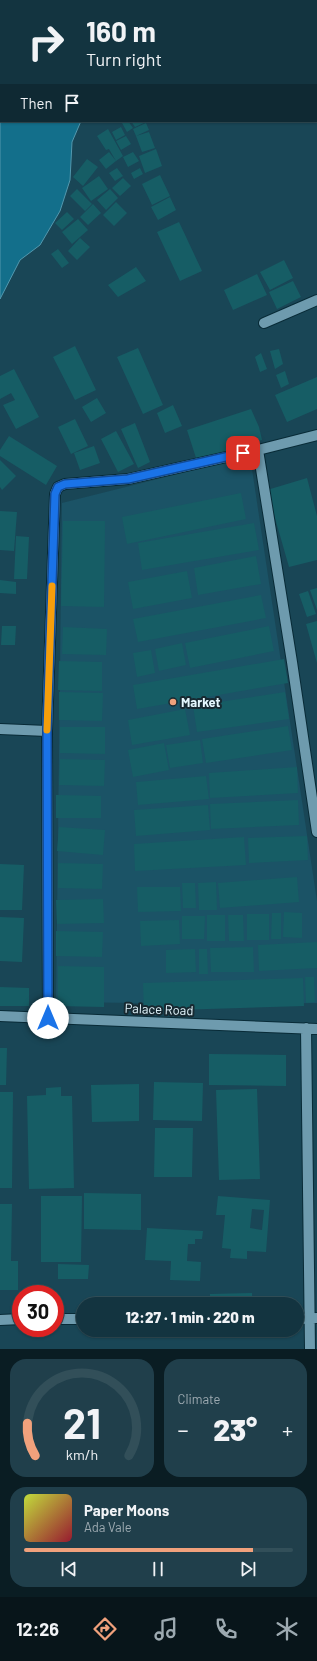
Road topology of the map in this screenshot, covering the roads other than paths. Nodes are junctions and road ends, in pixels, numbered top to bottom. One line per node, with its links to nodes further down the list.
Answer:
1 (317, 300): 2 (street)
2 (264, 323)
3 (317, 435): 4 (street)
4 (258, 450): 6 (street); 7 (street)
5 (0, 728): 6 (street)
6 (47, 730): 9 (street)
7 (317, 832)
8 (0, 1016): 9 (street, Palace Road)
9 (48, 1018): 10 (street, Palace Road)
10 (306, 1028): 11 (street, Palace Road); 12 (street)
11 (317, 1029)
12 (313, 1318): 17 (street)
13 (64, 1319): 14 (street)
14 (76, 1319)
15 (0, 1320): 16 (street)
16 (12, 1320)
17 (310, 1349)

